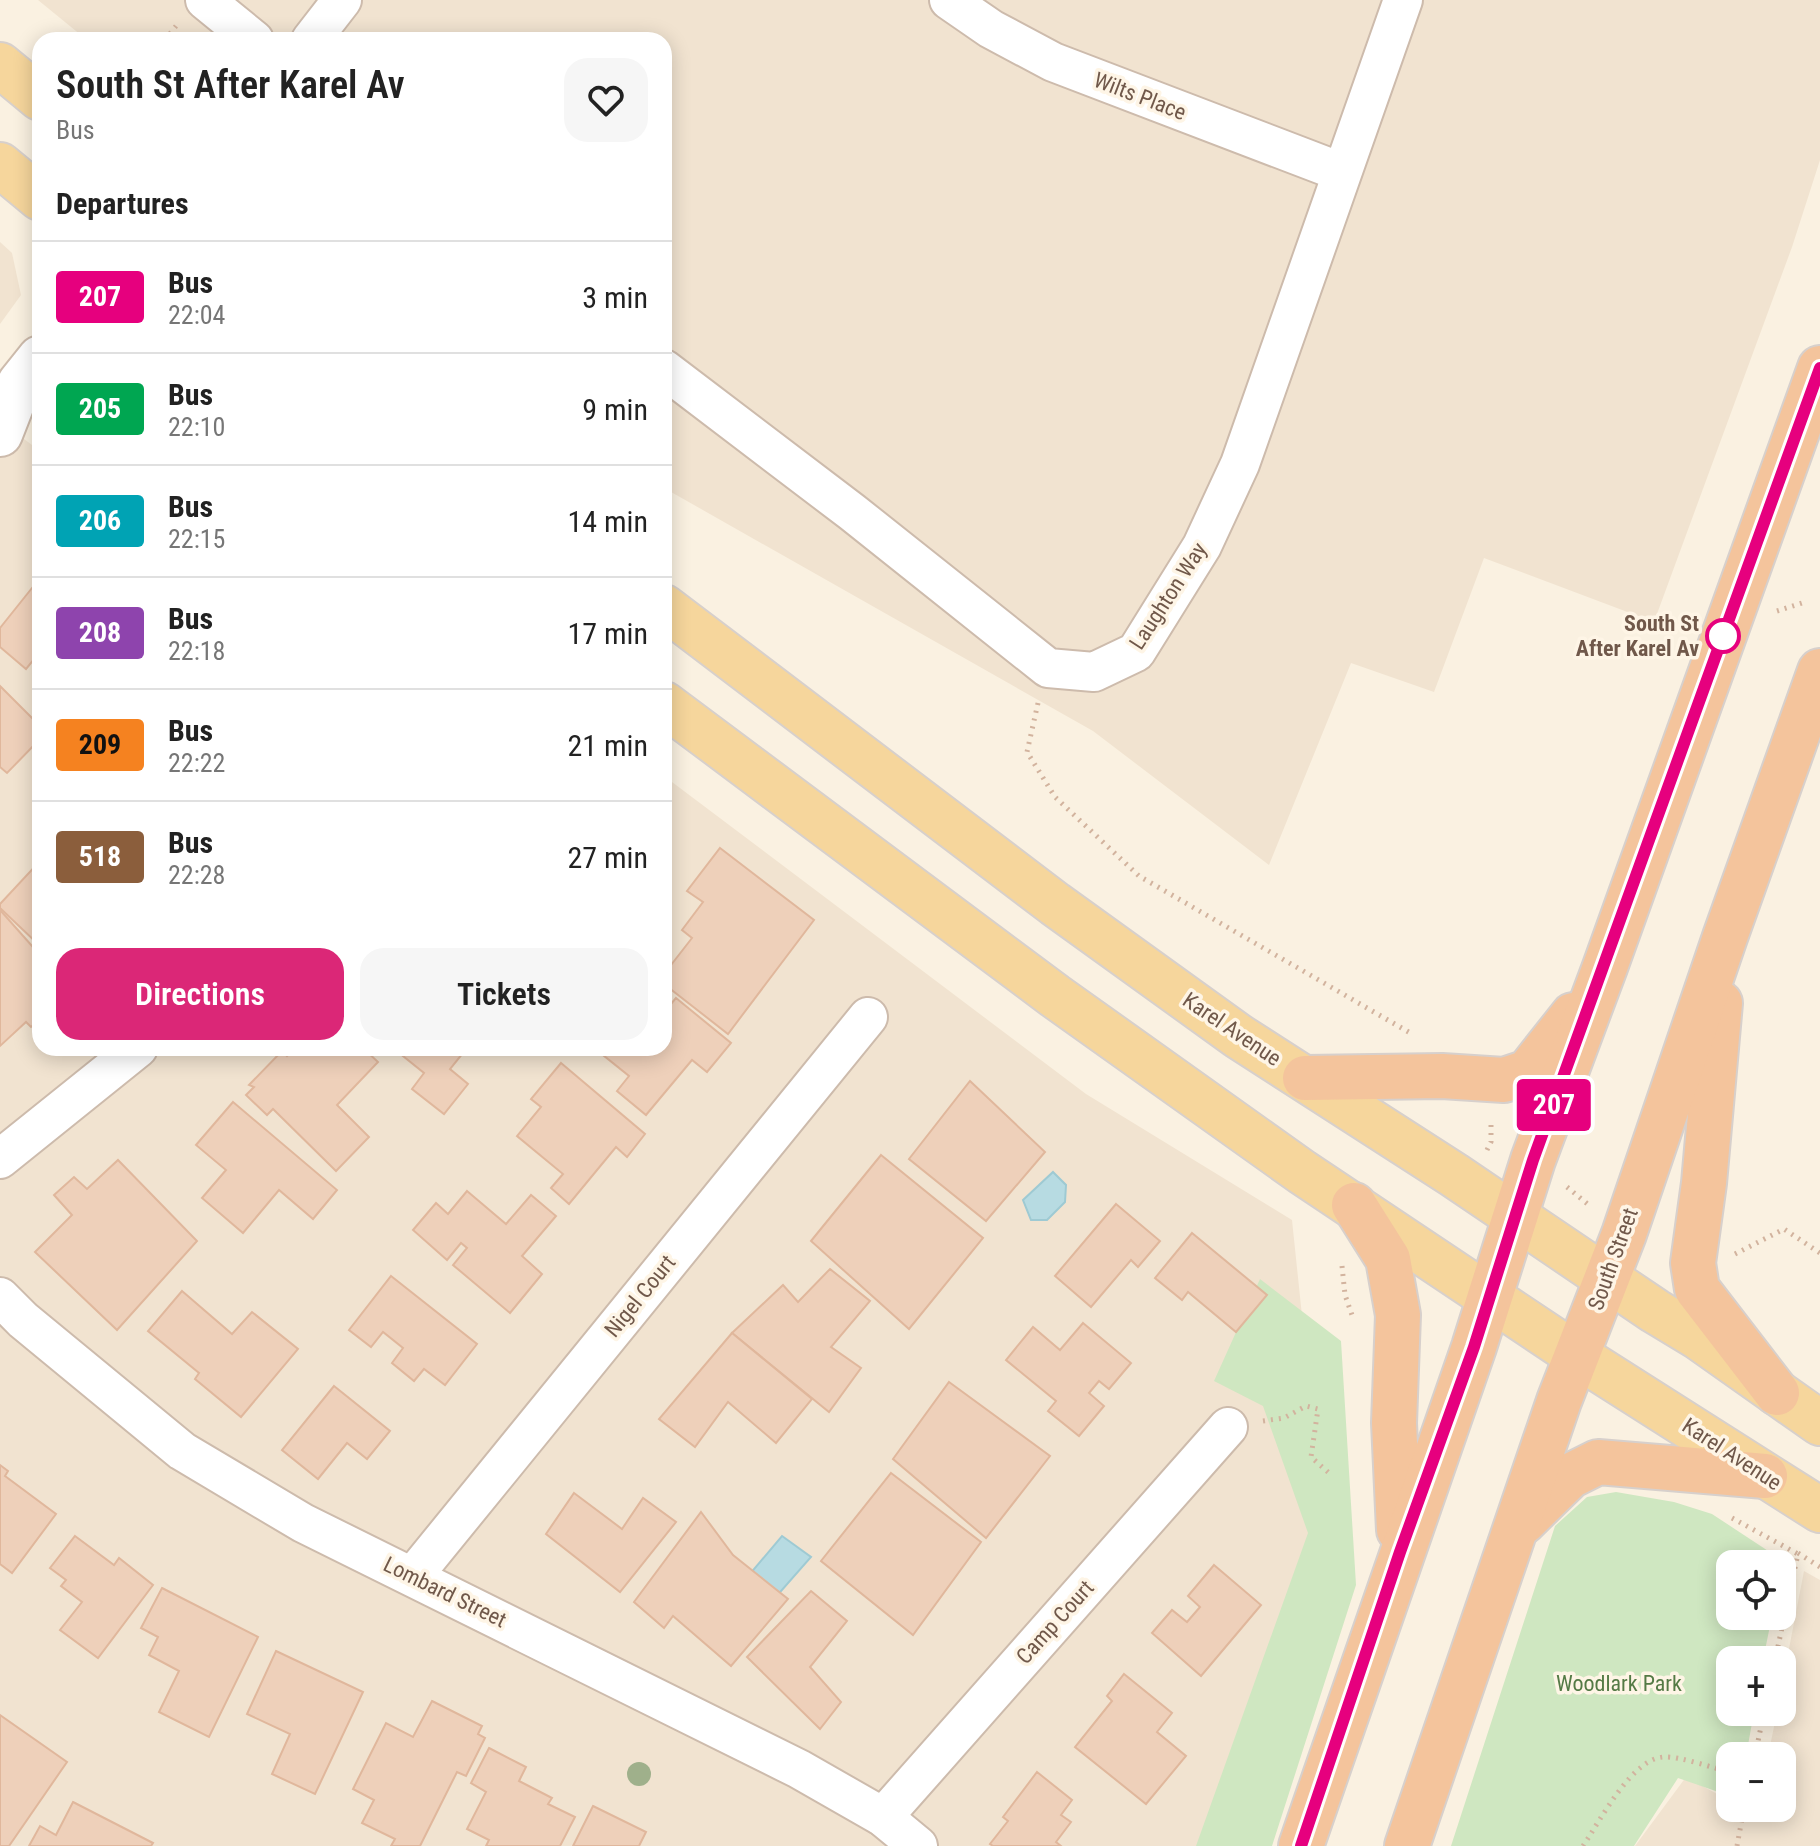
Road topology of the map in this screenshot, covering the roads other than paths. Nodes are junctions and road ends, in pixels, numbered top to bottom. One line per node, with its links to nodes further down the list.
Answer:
1 (205, 0): 5 (street)
2 (342, 0): 6 (street)
3 (949, 0): 10 (street, Wilts Place)
4 (1403, 0): 10 (street, Laughton Way)
5 (244, 32)
6 (317, 32)
7 (0, 65): 8 (main road)
8 (32, 97)
9 (0, 165): 11 (main road)
10 (1341, 172): 14 (street, Laughton Way)
11 (32, 191)
12 (32, 368): 16 (street)
13 (1820, 368): 21 (highway)
14 (672, 375)
15 (32, 417): 16 (street)
16 (0, 435)
17 (672, 613): 24 (main road, Karel Avenue)
18 (1820, 671): 20 (highway, South Street)
19 (672, 710): 26 (main road, Karel Avenue)
20 (1725, 937): 28 (highway, South Street); 32 (highway)
21 (1605, 967): 24 (highway); 27 (highway)
22 (868, 1017): 39 (street, Nigel Court)
23 (128, 1056): 25 (street)
24 (1305, 1078): 27 (main road, Karel Avenue)
25 (0, 1159)
26 (1354, 1205): 29 (main road, Karel Avenue); 38 (highway)
27 (1514, 1216): 28 (main road, Karel Avenue); 29 (highway)
28 (1608, 1279): 31 (highway, South Street); 32 (main road, Karel Avenue)
29 (1489, 1296): 31 (main road, Karel Avenue); 38 (highway)
30 (0, 1297): 39 (street, Lombard Street)
31 (1576, 1355): 35 (main road, Karel Avenue); 37 (highway, South Street)
32 (1777, 1393): 33 (main road, Karel Avenue)
33 (1820, 1423)
34 (1228, 1427): 40 (street, Camp Court)
35 (1765, 1476): 36 (main road, Karel Avenue); 37 (highway)
36 (1820, 1510)
37 (1516, 1528): 43 (highway, South Street)
38 (1400, 1552): 42 (highway)
39 (413, 1576): 40 (street, Lombard Street)
40 (883, 1817): 41 (street, Lombard Street)
41 (918, 1846)
42 (1301, 1846)
43 (1407, 1846)

